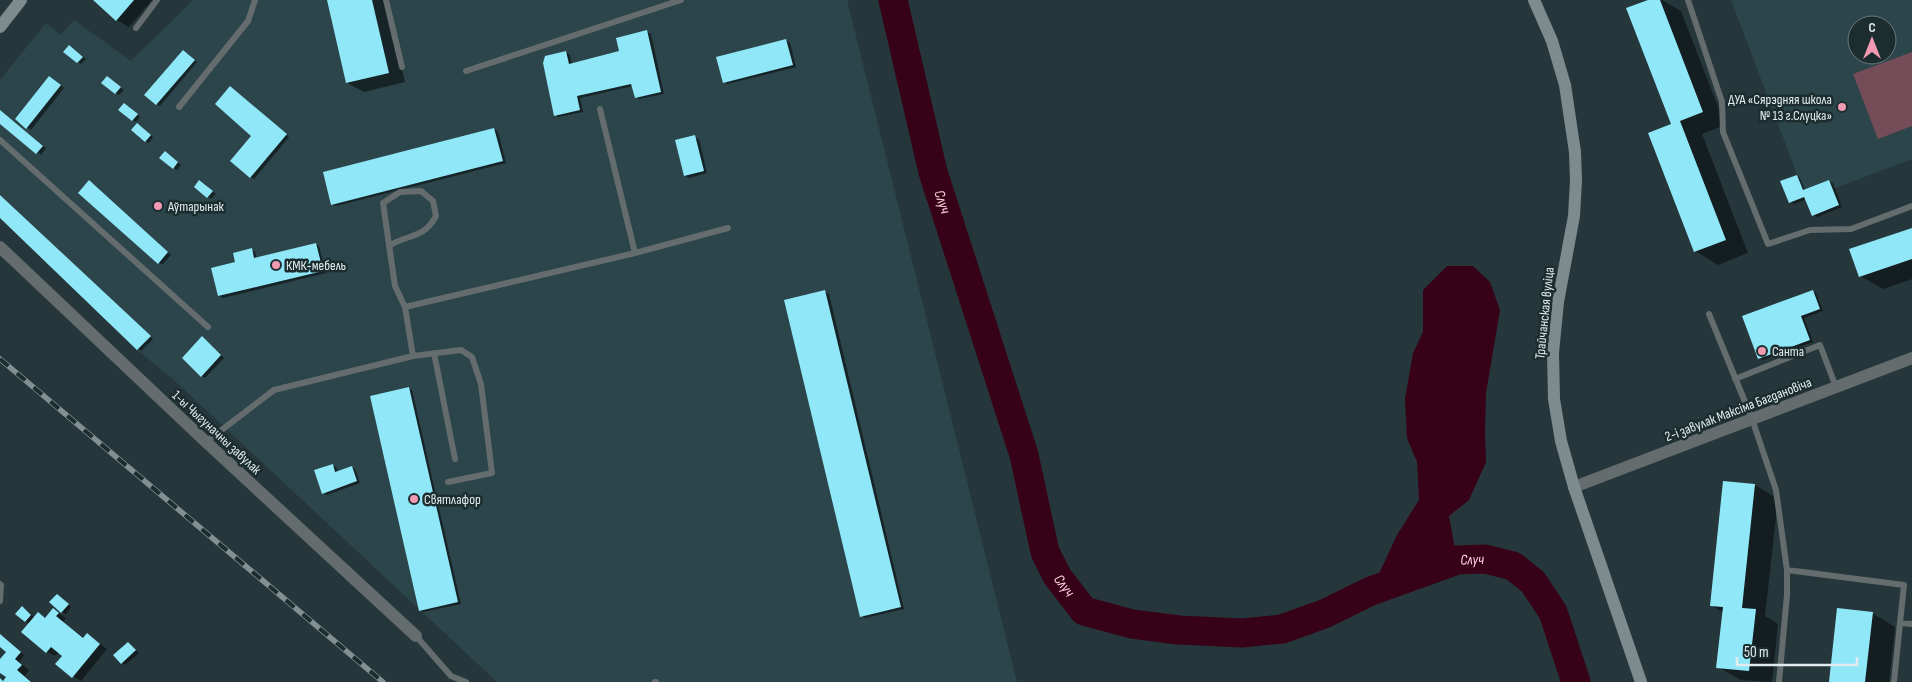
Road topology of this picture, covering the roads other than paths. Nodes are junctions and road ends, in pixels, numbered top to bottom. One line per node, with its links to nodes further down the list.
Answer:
1 (21, 0): 8 (street)
2 (157, 0): 9 (lane)
3 (255, 0): 12 (lane)
4 (386, 0): 10 (lane)
5 (681, 0): 11 (lane)
6 (1534, 0): 32 (street, Трайчанская вуліца)
7 (1688, 0): 15 (lane)
8 (0, 27)
9 (136, 28)
10 (402, 67)
11 (466, 71)
12 (179, 108)
13 (600, 109): 19 (lane)
14 (0, 140): 22 (lane)
15 (1912, 206)
16 (728, 228): 19 (lane)
17 (389, 246): 17 (lane); 20 (lane)
18 (0, 247): 29 (street, 1-ы Чыгуначны завулак)
19 (635, 254): 20 (lane)
20 (405, 307): 24 (lane)
21 (1709, 314): 26 (lane)
22 (208, 327)
23 (434, 353): 24 (lane); 30 (lane); 31 (lane)
24 (412, 356): 29 (lane)
25 (1912, 358): 27 (street, 2-і завулак Максіма Багдановіча)
26 (1735, 379): 27 (lane); 28 (lane)
27 (1836, 387): 28 (street, 2-і завулак Максіма Багдановіча)
28 (1752, 420): 32 (street, 2-і завулак Максіма Багдановіча); 33 (lane)
29 (206, 442): 38 (street, 1-ы Чыгуначны завулак)
30 (455, 459)
31 (448, 482)
32 (1574, 487): 40 (street, Трайчанская вуліца)
33 (1787, 570): 36 (lane); 41 (lane)
34 (0, 584): 35 (lane)
35 (0, 601)
36 (1900, 623): 37 (lane); 42 (lane)
37 (1912, 624)
38 (416, 636): 39 (lane)
39 (466, 682)
40 (1641, 682)
41 (1779, 682)
42 (1894, 682)

